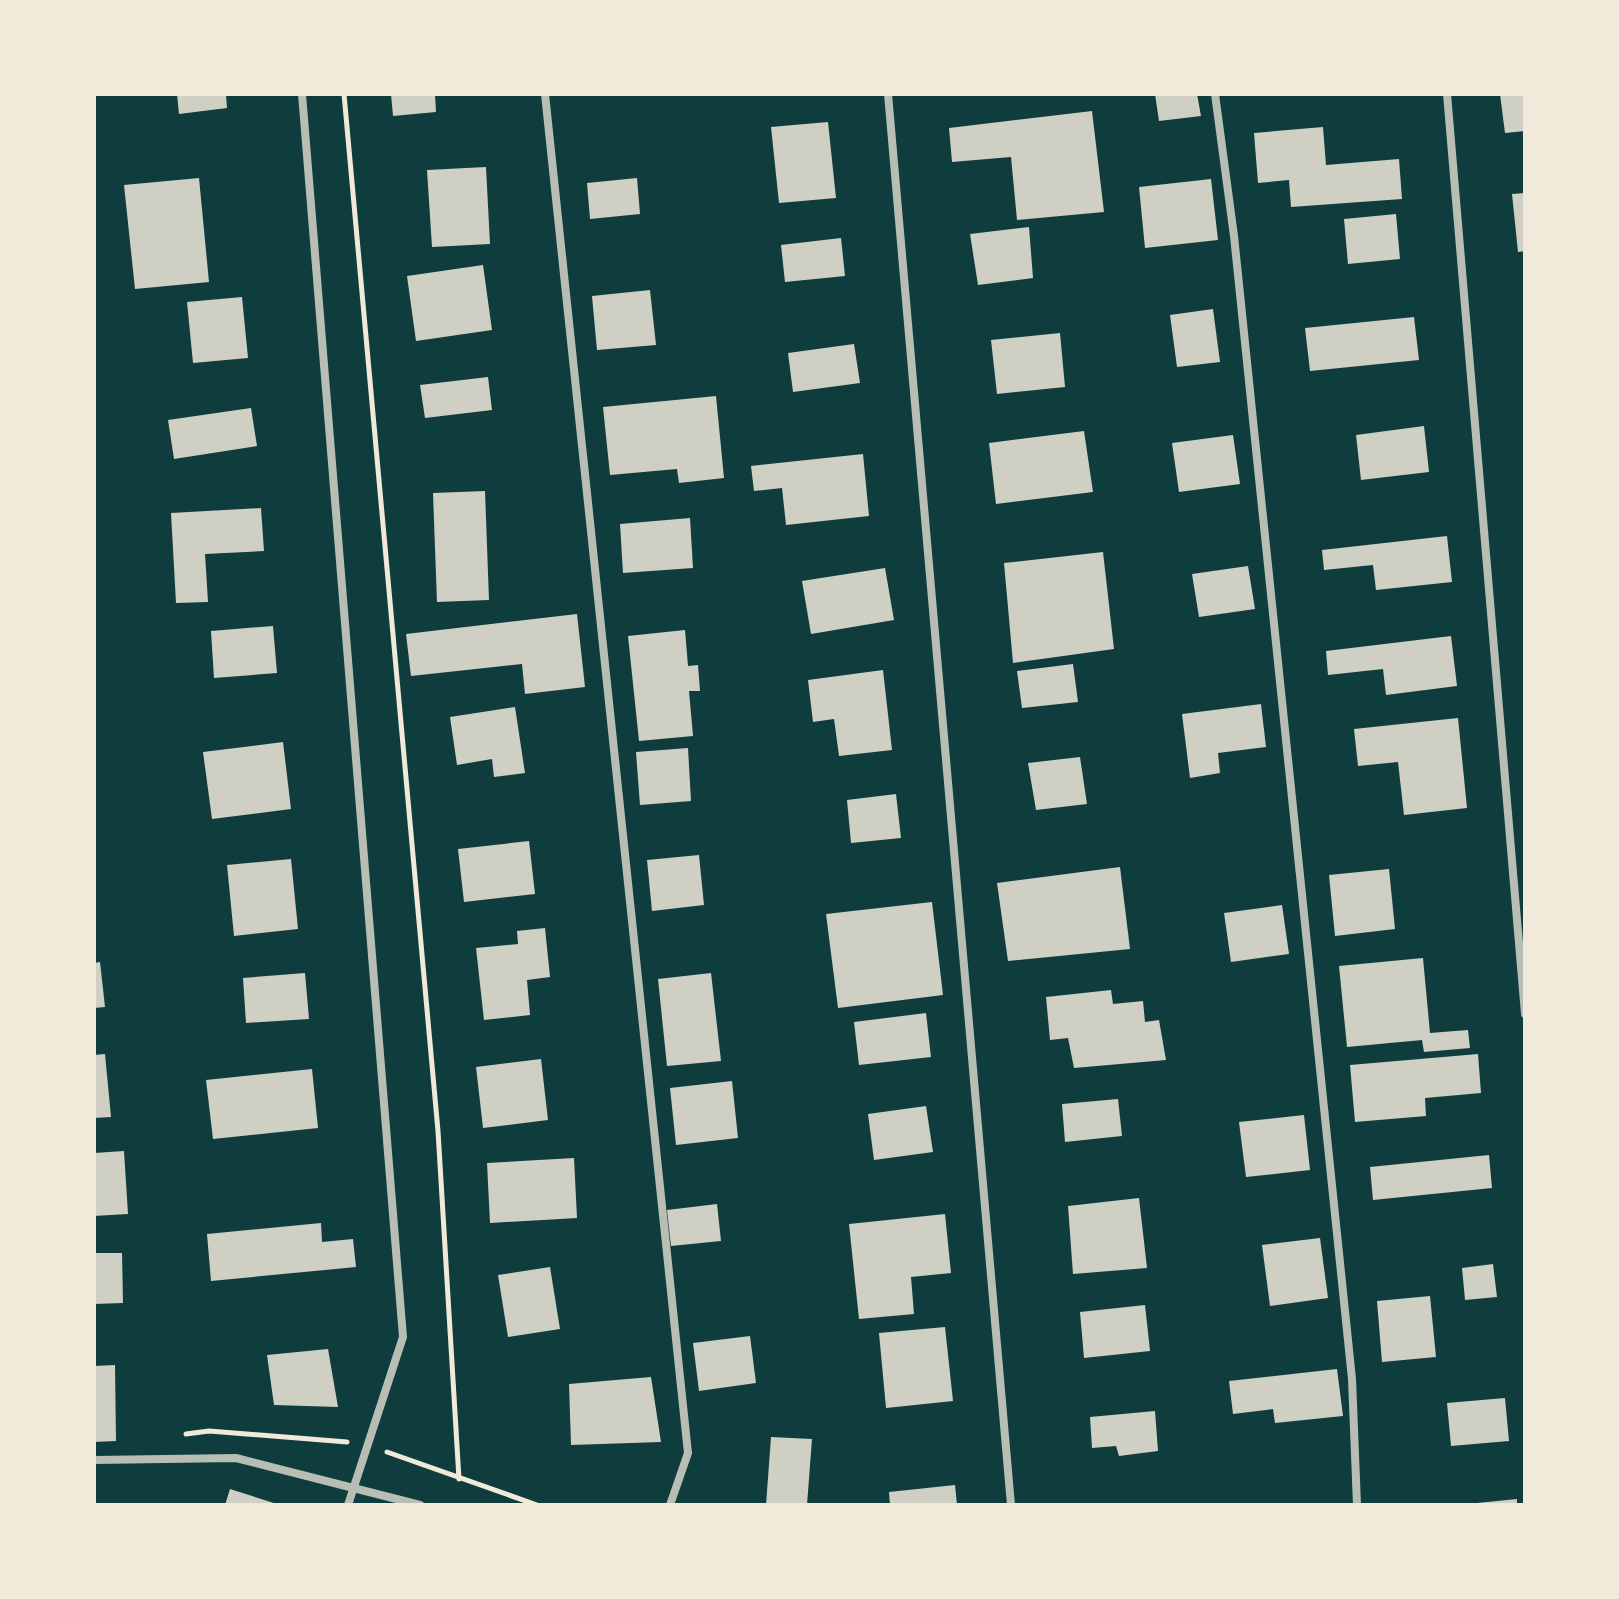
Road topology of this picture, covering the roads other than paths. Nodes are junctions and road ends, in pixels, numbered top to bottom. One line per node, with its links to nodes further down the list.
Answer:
1 (302, 94): 8 (street)
2 (545, 94): 11 (street)
3 (888, 94): 12 (street)
4 (1215, 94): 13 (street)
5 (1447, 94): 6 (street)
6 (1525, 1014)
7 (94, 1460): 8 (street)
8 (355, 1487): 9 (street); 10 (street)
9 (348, 1505)
10 (420, 1505)
11 (670, 1505)
12 (1011, 1505)
13 (1357, 1505)

